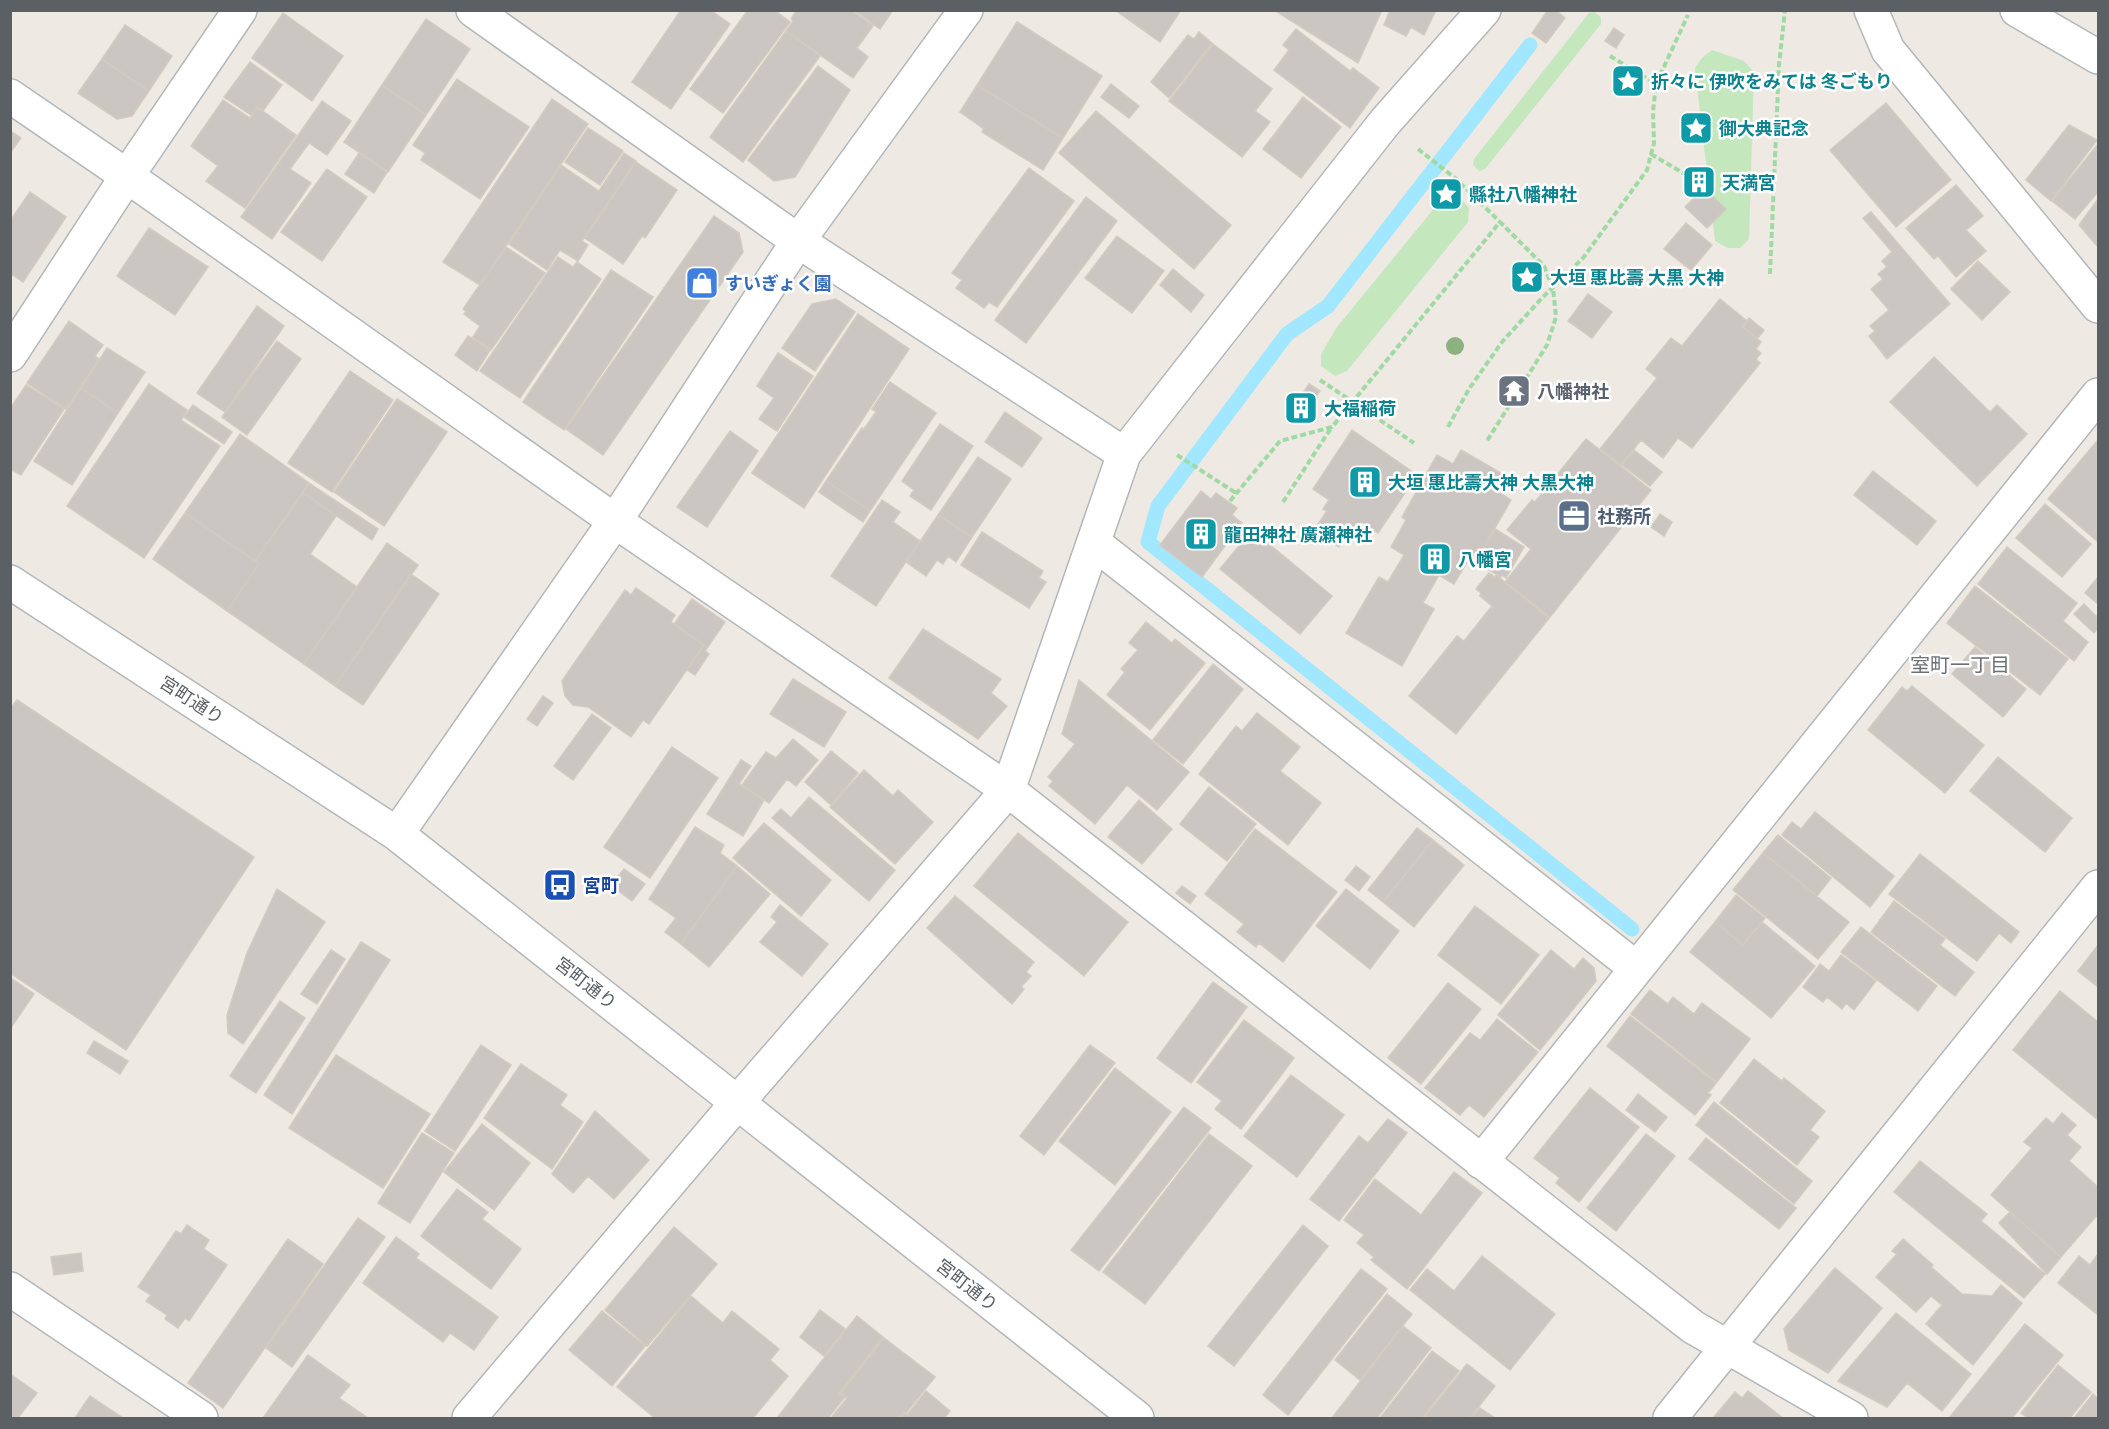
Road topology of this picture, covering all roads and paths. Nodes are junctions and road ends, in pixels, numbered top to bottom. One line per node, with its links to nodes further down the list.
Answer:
1 (240, 10): 15 (street)
2 (473, 10): 18 (street)
3 (966, 10): 18 (street)
4 (1484, 10): 31 (street)
5 (1785, 10): 19 (path)
6 (1871, 10): 21 (street)
7 (2017, 10): 10 (street)
8 (1688, 15): 11 (path)
9 (1610, 56): 11 (path)
10 (2098, 57)
11 (1656, 84): 14 (path)
12 (10, 96): 15 (street)
13 (1416, 148): 17 (path)
14 (1651, 154): 16 (path); 20 (path)
15 (127, 176): 22 (street); 35 (street)
16 (1693, 178)
17 (1500, 222): 20 (path); 25 (path)
18 (798, 241): 31 (street); 35 (street)
19 (1770, 274)
20 (1553, 288): 27 (path); 28 (path)
21 (2098, 306)
22 (10, 355)
23 (1320, 380): 25 (path)
24 (2098, 395): 41 (street)
25 (1353, 402): 26 (path); 29 (path)
26 (1332, 427): 32 (path); 34 (path)
27 (1448, 428)
28 (1487, 441)
29 (1414, 443)
30 (1170, 451): 32 (path)
31 (1124, 454): 36 (street)
32 (1236, 493): 33 (path)
33 (1230, 501)
34 (1283, 502)
35 (615, 521): 38 (street); 39 (street)
36 (1094, 543): 38 (street); 41 (street)
37 (10, 582): 39 (street, 宮町通り)
38 (1008, 790): 42 (street); 43 (street)
39 (397, 834): 42 (street, 宮町通り)
40 (2098, 887): 45 (street)
41 (1636, 968): 43 (street)
42 (736, 1103): 47 (street); 48 (street, 宮町通り)
43 (1481, 1162): 45 (street)
44 (10, 1289): 46 (street)
45 (1728, 1348): 49 (street); 50 (street)
46 (201, 1419)
47 (468, 1419)
48 (1137, 1419)
49 (1670, 1419)
50 (1851, 1419)

